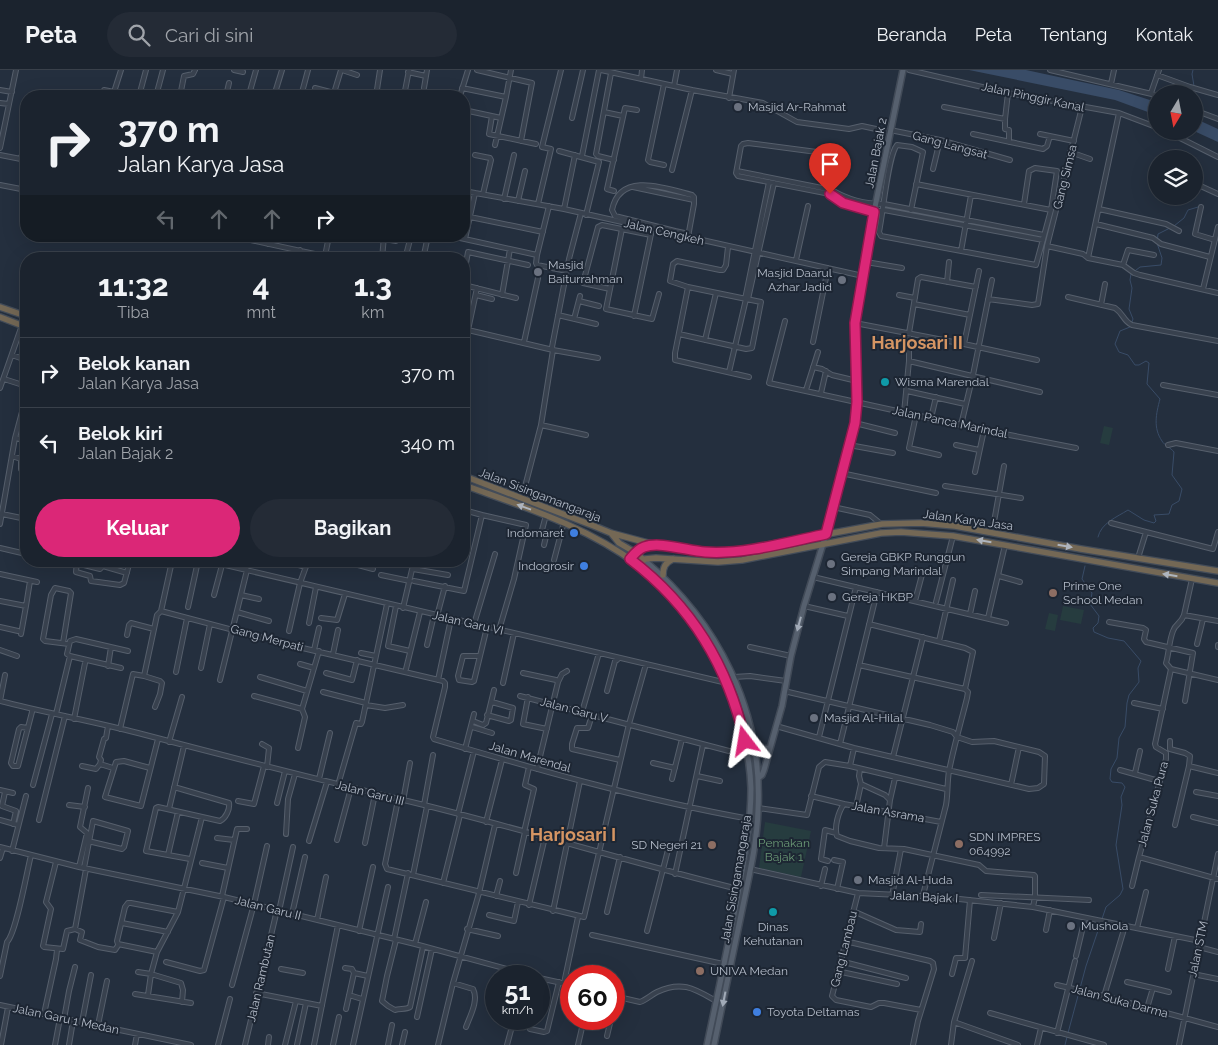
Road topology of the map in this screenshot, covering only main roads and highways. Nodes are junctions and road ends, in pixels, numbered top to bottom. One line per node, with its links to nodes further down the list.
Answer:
1 (903, 70): 9 (main road, Jalan Bajak 2)
2 (0, 306): 3 (highway)
3 (20, 314)
4 (0, 317): 5 (highway)
5 (20, 324)
6 (470, 478): 8 (highway, Jalan Sisingamangaraja)
7 (470, 487): 15 (highway, Jalan Sisingamangaraja, one-way to 7)
8 (611, 533): 12 (highway, Jalan Karya Jasa); 14 (highway, Jalan Sisingamangaraja)
9 (826, 534): 10 (highway, Jalan Karya Jasa); 11 (main road); 12 (highway, Jalan Karya Jasa)
10 (1039, 541): 13 (highway); 19 (highway, Jalan Karya Jasa, one-way to 19)
11 (823, 544): 13 (highway, Jalan Karya Jasa, one-way to 11); 16 (highway, Jalan Karya Jasa); 23 (main road, one-way to 23)
12 (653, 545): 14 (highway)
13 (1038, 551): 21 (highway, Jalan Karya Jasa, one-way to 13)
14 (636, 552): 15 (highway); 17 (highway, Jalan Sisingamangaraja)
15 (630, 559): 18 (highway, Jalan Sisingamangaraja)
16 (672, 559): 17 (highway, Jalan Karya Jasa); 20 (highway)
17 (644, 560): 18 (highway); 20 (main road, Jalan Sisingamangaraja)
18 (638, 565): 24 (main road, Jalan Sisingamangaraja)
19 (1218, 571)
20 (663, 575): 22 (main road, Jalan Sisingamangaraja)
21 (1218, 583)
22 (754, 746): 23 (main road); 25 (main road, Jalan Sisingamangaraja)
23 (770, 748): 25 (main road)
24 (750, 778): 25 (main road); 26 (main road, Jalan Sisingamangaraja)
25 (758, 778): 27 (main road, Jalan Sisingamangaraja)
26 (751, 786): 27 (main road); 28 (main road, Jalan Sisingamangaraja)
27 (758, 786): 29 (main road, Jalan Sisingamangaraja, one-way to 29)
28 (707, 1045)
29 (714, 1045)

